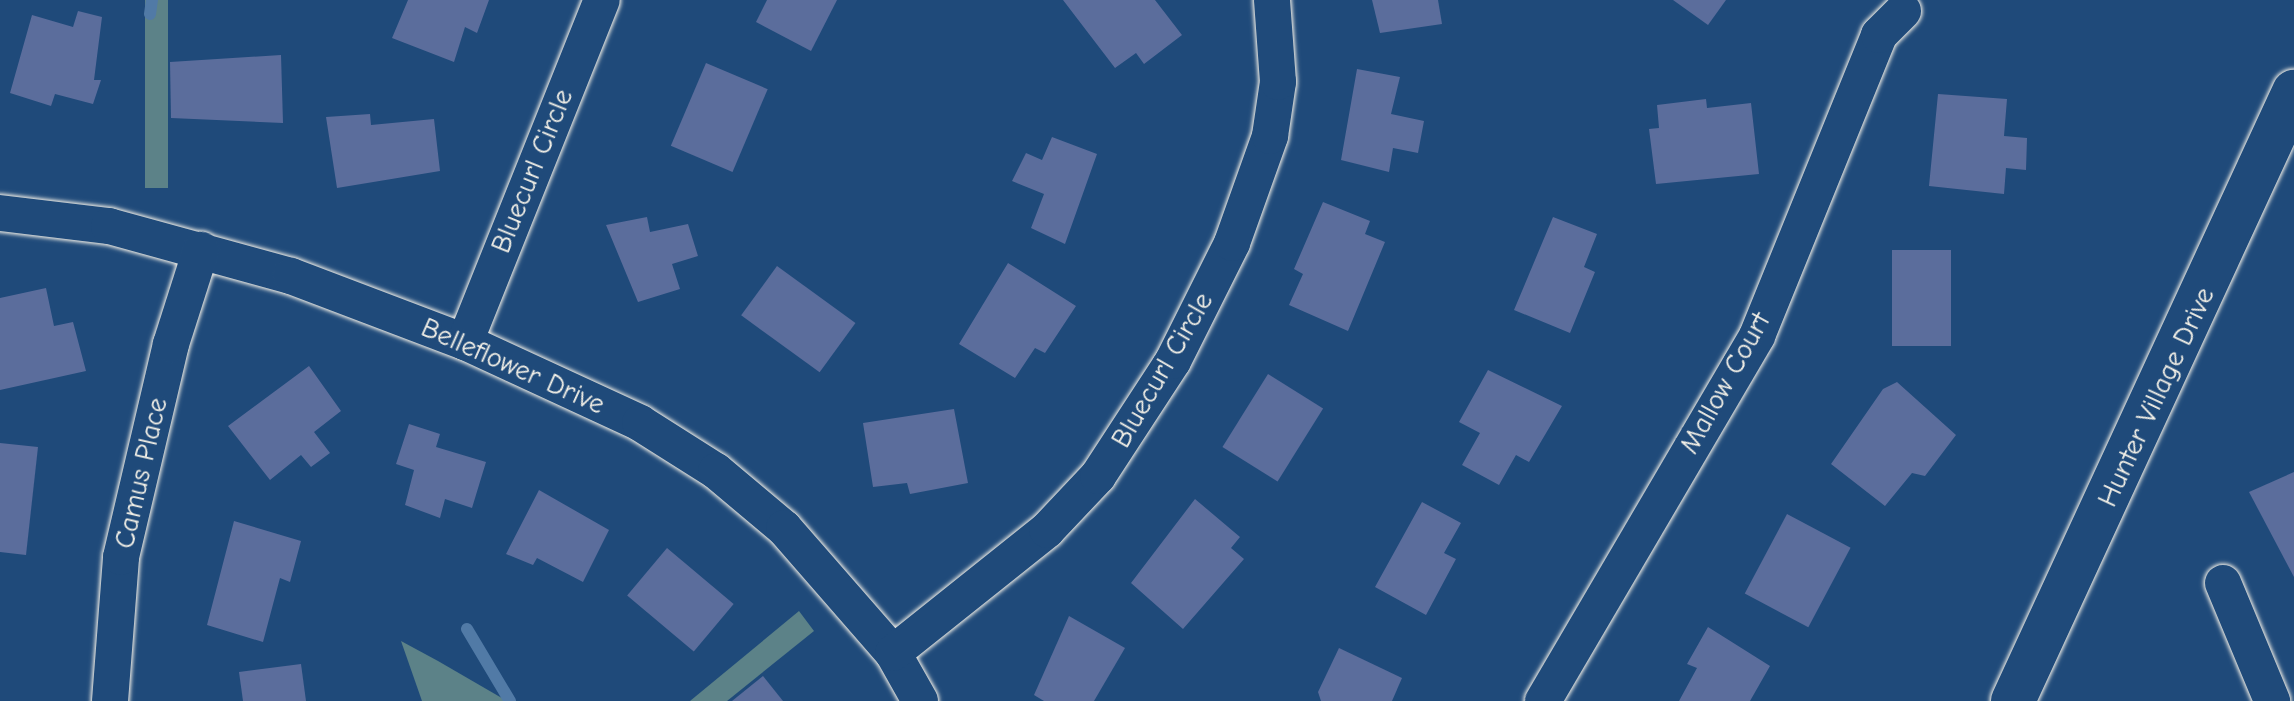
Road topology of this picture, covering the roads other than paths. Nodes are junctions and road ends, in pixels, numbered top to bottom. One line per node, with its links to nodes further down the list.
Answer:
1 (602, 0): 7 (street, Bluecurl Circle)
2 (1272, 0): 9 (street, Bluecurl Circle)
3 (1903, 11): 12 (street, Mallow Court)
4 (2294, 92): 13 (street, Hunter Village Drive)
5 (0, 213): 6 (street, Belleflower Drive)
6 (201, 250): 7 (street, Belleflower Drive); 10 (street, Camus Place)
7 (465, 342): 9 (street, Belleflower Drive)
8 (2223, 583): 14 (street)
9 (893, 653): 11 (street, Belleflower Drive)
10 (110, 701)
11 (920, 701)
12 (1543, 701)
13 (2013, 701)
14 (2272, 701)

